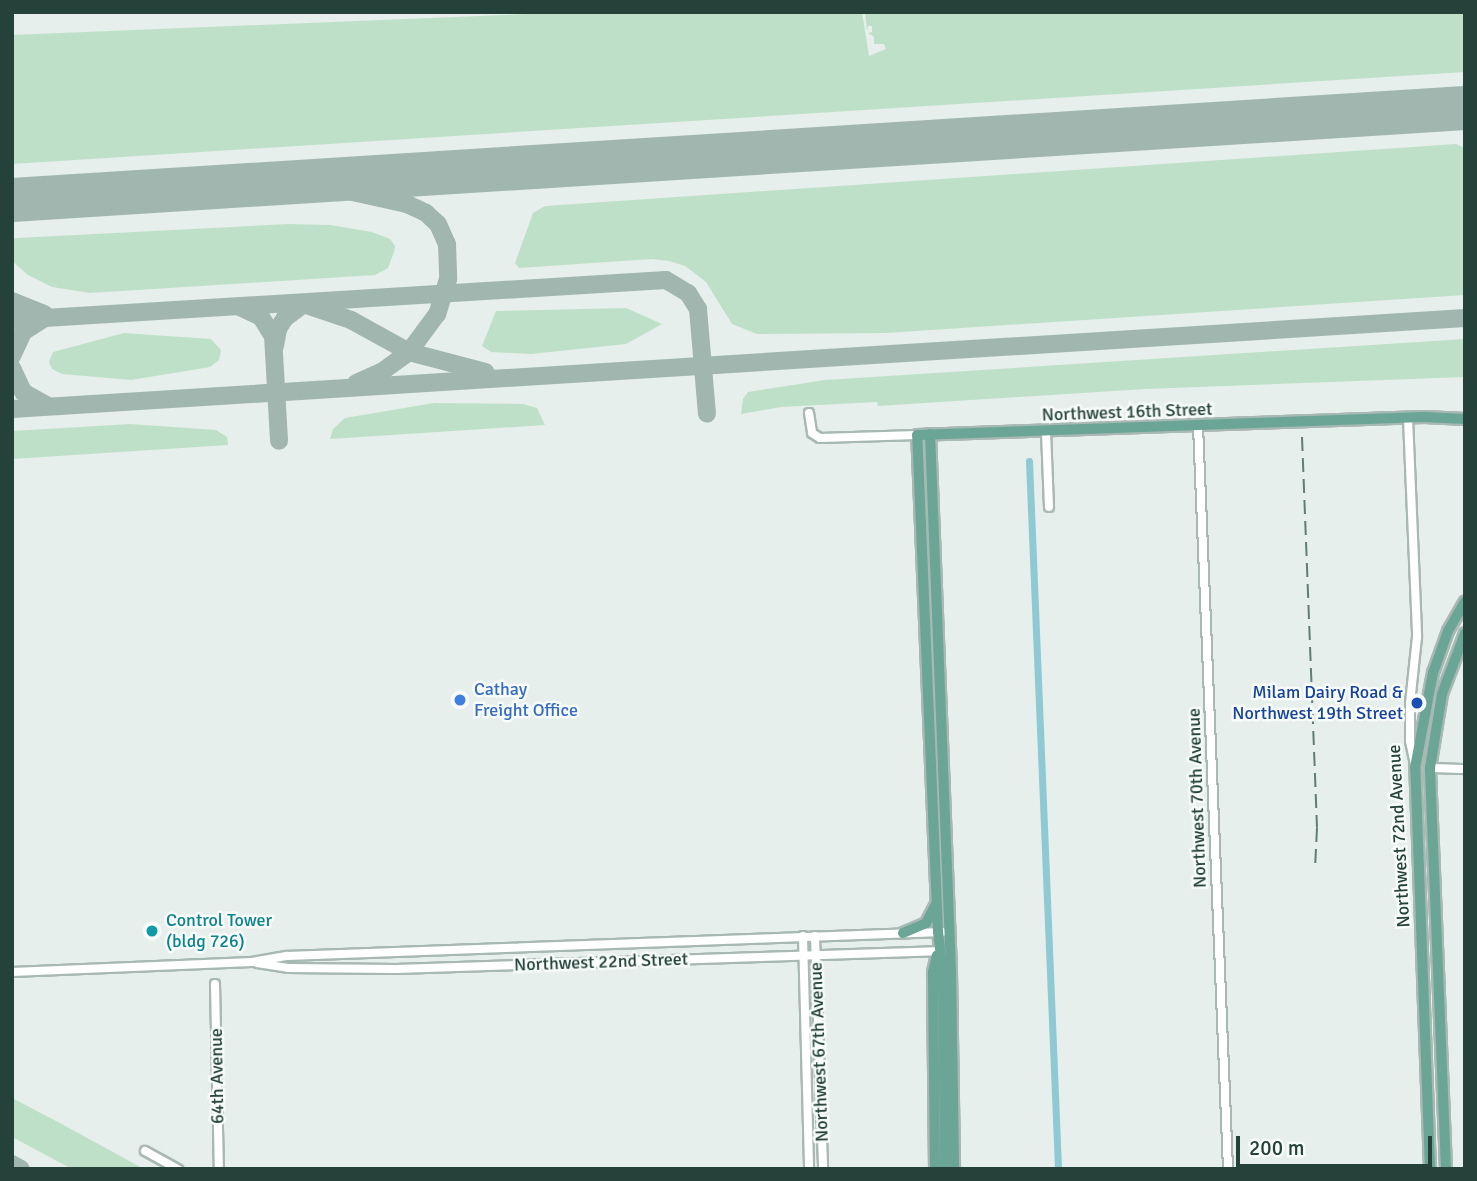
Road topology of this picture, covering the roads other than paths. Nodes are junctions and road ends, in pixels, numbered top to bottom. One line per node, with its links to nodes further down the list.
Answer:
1 (809, 413): 7 (street, Northwest 16th Street)
2 (1408, 418): 3 (main road, Northwest 16th Street); 4 (main road, Northwest 16th Street); 11 (street, Northwest 72nd Avenue)
3 (1465, 419)
4 (1198, 425): 5 (main road, Northwest 16th Street); 43 (street, Northwest 70th Avenue)
5 (1046, 432): 6 (main road, Northwest 16th Street); 8 (street)
6 (930, 434): 7 (main road, Northwest 16th Street); 18 (main road)
7 (917, 435): 16 (main road)
8 (1049, 508)
9 (1465, 601): 11 (main road)
10 (1465, 634): 12 (main road, Northwest 72nd Avenue)
11 (1415, 768): 12 (main road); 14 (main road, Northwest 72nd Avenue)
12 (1430, 768): 13 (street); 15 (main road, Northwest 72nd Avenue)
13 (1465, 769)
14 (1416, 830): 15 (main road); 22 (main road, Northwest 72nd Avenue)
15 (1433, 856): 23 (main road, Northwest 72nd Avenue)
16 (937, 904): 17 (main road); 19 (main road)
17 (937, 932): 18 (street, Northwest 22nd Street); 19 (street, Northwest 22nd Street); 25 (main road)
18 (950, 932): 24 (main road)
19 (904, 933): 21 (street, Northwest 22nd Street)
20 (803, 936): 21 (street, Northwest 22nd Street); 26 (street, Northwest 67th Avenue); 28 (street, Northwest 22nd Street)
21 (815, 936): 27 (street, Northwest 67th Avenue)
22 (1421, 945): 23 (main road); 31 (main road, Northwest 72nd Avenue)
23 (1436, 945): 32 (main road, Northwest 72nd Avenue)
24 (950, 950): 25 (street, Northwest 22nd Street); 42 (main road)
25 (939, 951): 27 (street, Northwest 22nd Street); 40 (main road); 41 (main road)
26 (802, 956): 27 (street, Northwest 22nd Street); 28 (street, Northwest 22nd Street); 38 (street, Northwest 67th Avenue)
27 (816, 956): 39 (street, Northwest 67th Avenue)
28 (253, 962): 29 (street, Northwest 22nd Street)
29 (12, 972)
30 (215, 984): 37 (street, 64th Avenue)
31 (1426, 1073): 32 (main road); 33 (main road, Northwest 72nd Avenue)
32 (1443, 1091): 35 (main road, Northwest 72nd Avenue)
33 (1429, 1143): 35 (main road); 44 (main road, Northwest 72nd Avenue)
34 (145, 1151): 36 (street)
35 (1445, 1157): 45 (main road, Northwest 72nd Avenue)
36 (178, 1169)
37 (219, 1169)
38 (809, 1169)
39 (823, 1169)
40 (935, 1169)
41 (945, 1169)
42 (954, 1169)
43 (1228, 1169)
44 (1430, 1169)
45 (1446, 1169)

